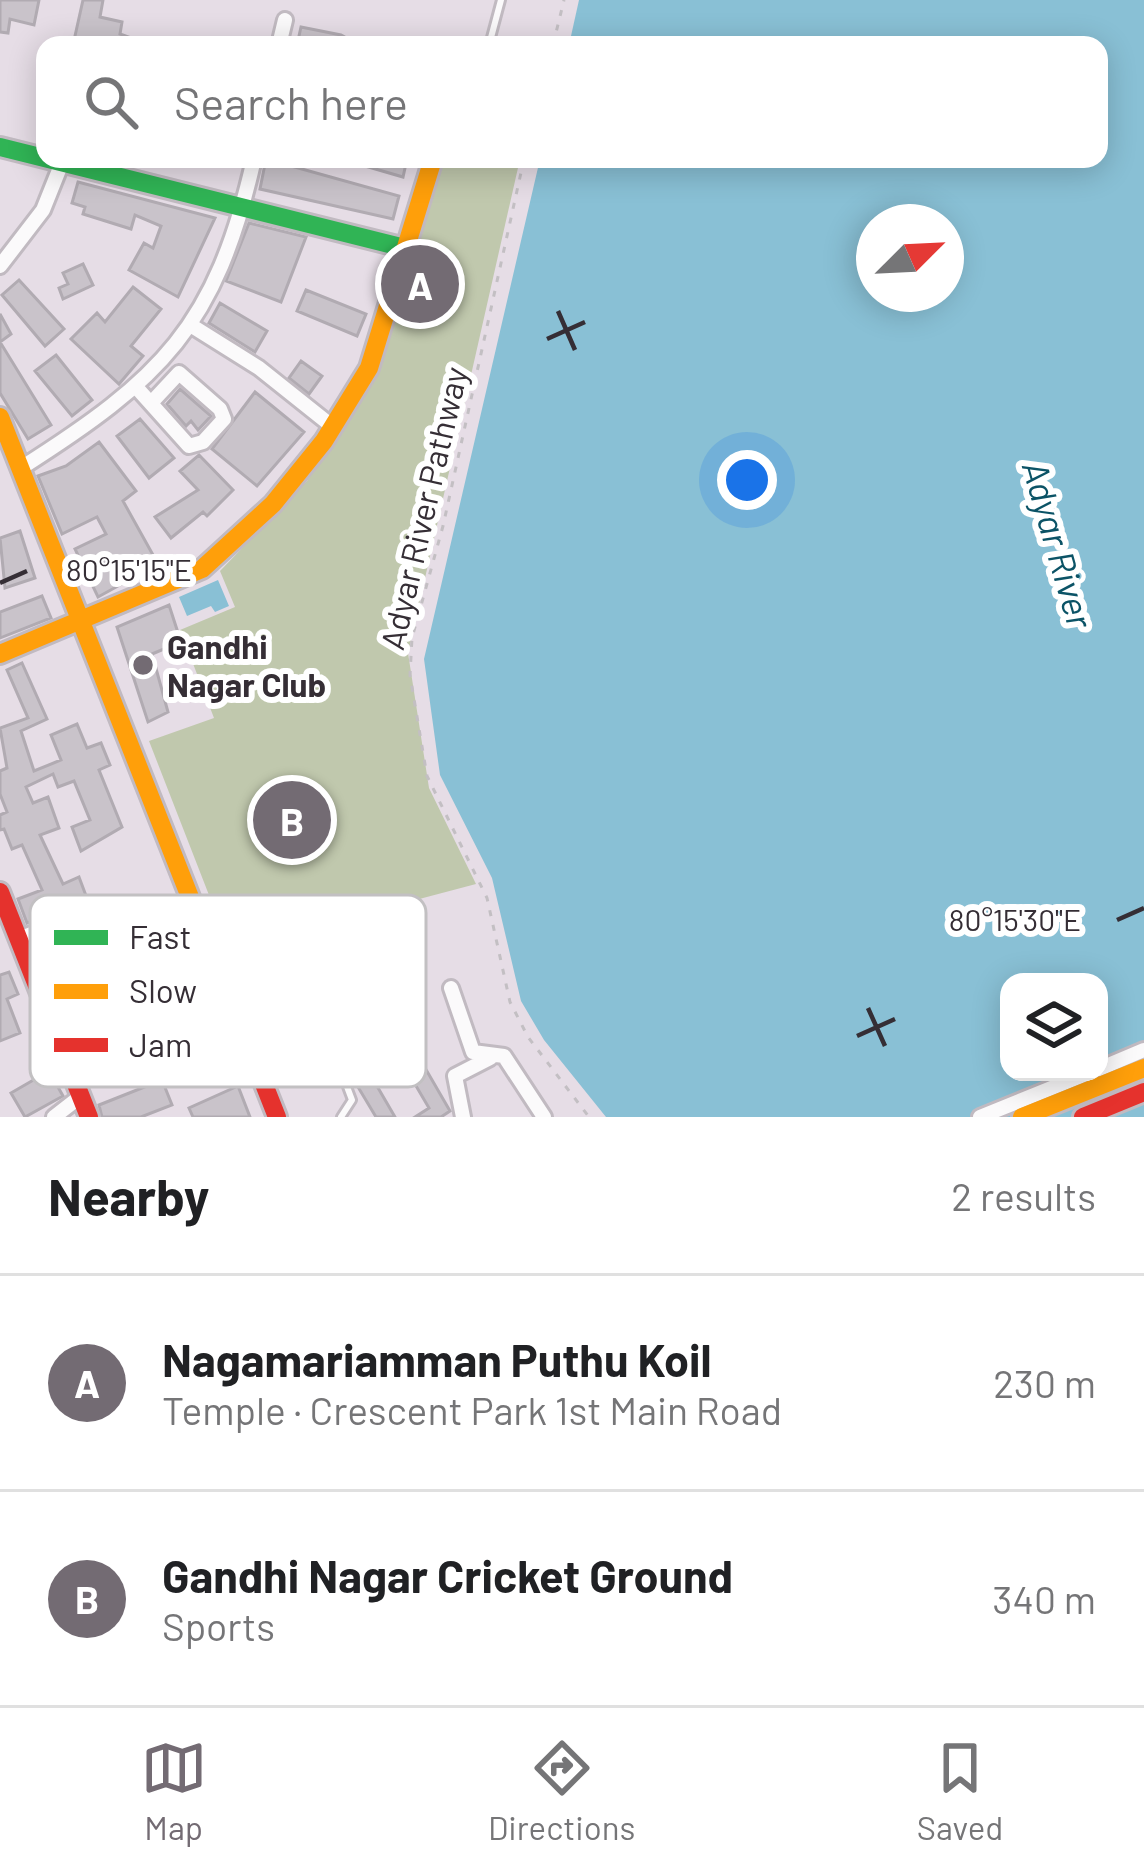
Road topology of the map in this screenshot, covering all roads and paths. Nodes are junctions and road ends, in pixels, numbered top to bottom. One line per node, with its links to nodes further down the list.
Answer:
1 (501, 0): 5 (lane)
2 (564, 0): 6 (path)
3 (285, 20): 4 (street)
4 (281, 36)
5 (491, 36)
6 (556, 36)
7 (0, 147): 8 (street)
8 (36, 158)
9 (60, 168): 16 (street)
10 (75, 168): 14 (street)
11 (252, 168): 14 (street)
12 (431, 168): 15 (street)
13 (522, 168): 49 (path, Adyar River Pathway)
14 (243, 205): 15 (street); 17 (street)
15 (409, 249): 21 (street)
16 (0, 266)
17 (192, 326): 18 (street); 21 (street)
18 (137, 388): 19 (street); 22 (street)
19 (151, 403): 19 (street)
20 (0, 416): 22 (street)
21 (333, 427): 23 (street)
22 (21, 468): 23 (street)
23 (82, 622): 24 (street); 26 (street)
24 (0, 654)
25 (0, 892): 28 (street)
26 (190, 895)
27 (30, 934): 28 (street)
28 (18, 939): 29 (street)
29 (30, 969)
30 (451, 988): 32 (street)
31 (1144, 1051): 33 (street)
32 (497, 1058): 46 (street); 47 (street); 48 (street)
33 (1108, 1065)
34 (1144, 1068): 51 (street)
35 (1068, 1081): 50 (street)
36 (77, 1087): 40 (street)
37 (266, 1087): 44 (street)
38 (347, 1087): 45 (lane)
39 (1144, 1092): 52 (street)
40 (81, 1096): 42 (street); 43 (street)
41 (1144, 1102): 53 (street)
42 (54, 1117)
43 (89, 1117)
44 (278, 1117)
45 (341, 1117)
46 (463, 1117)
47 (532, 1117)
48 (544, 1117)
49 (589, 1117)
50 (980, 1117)
51 (1022, 1117)
52 (1083, 1117)
53 (1108, 1117)

